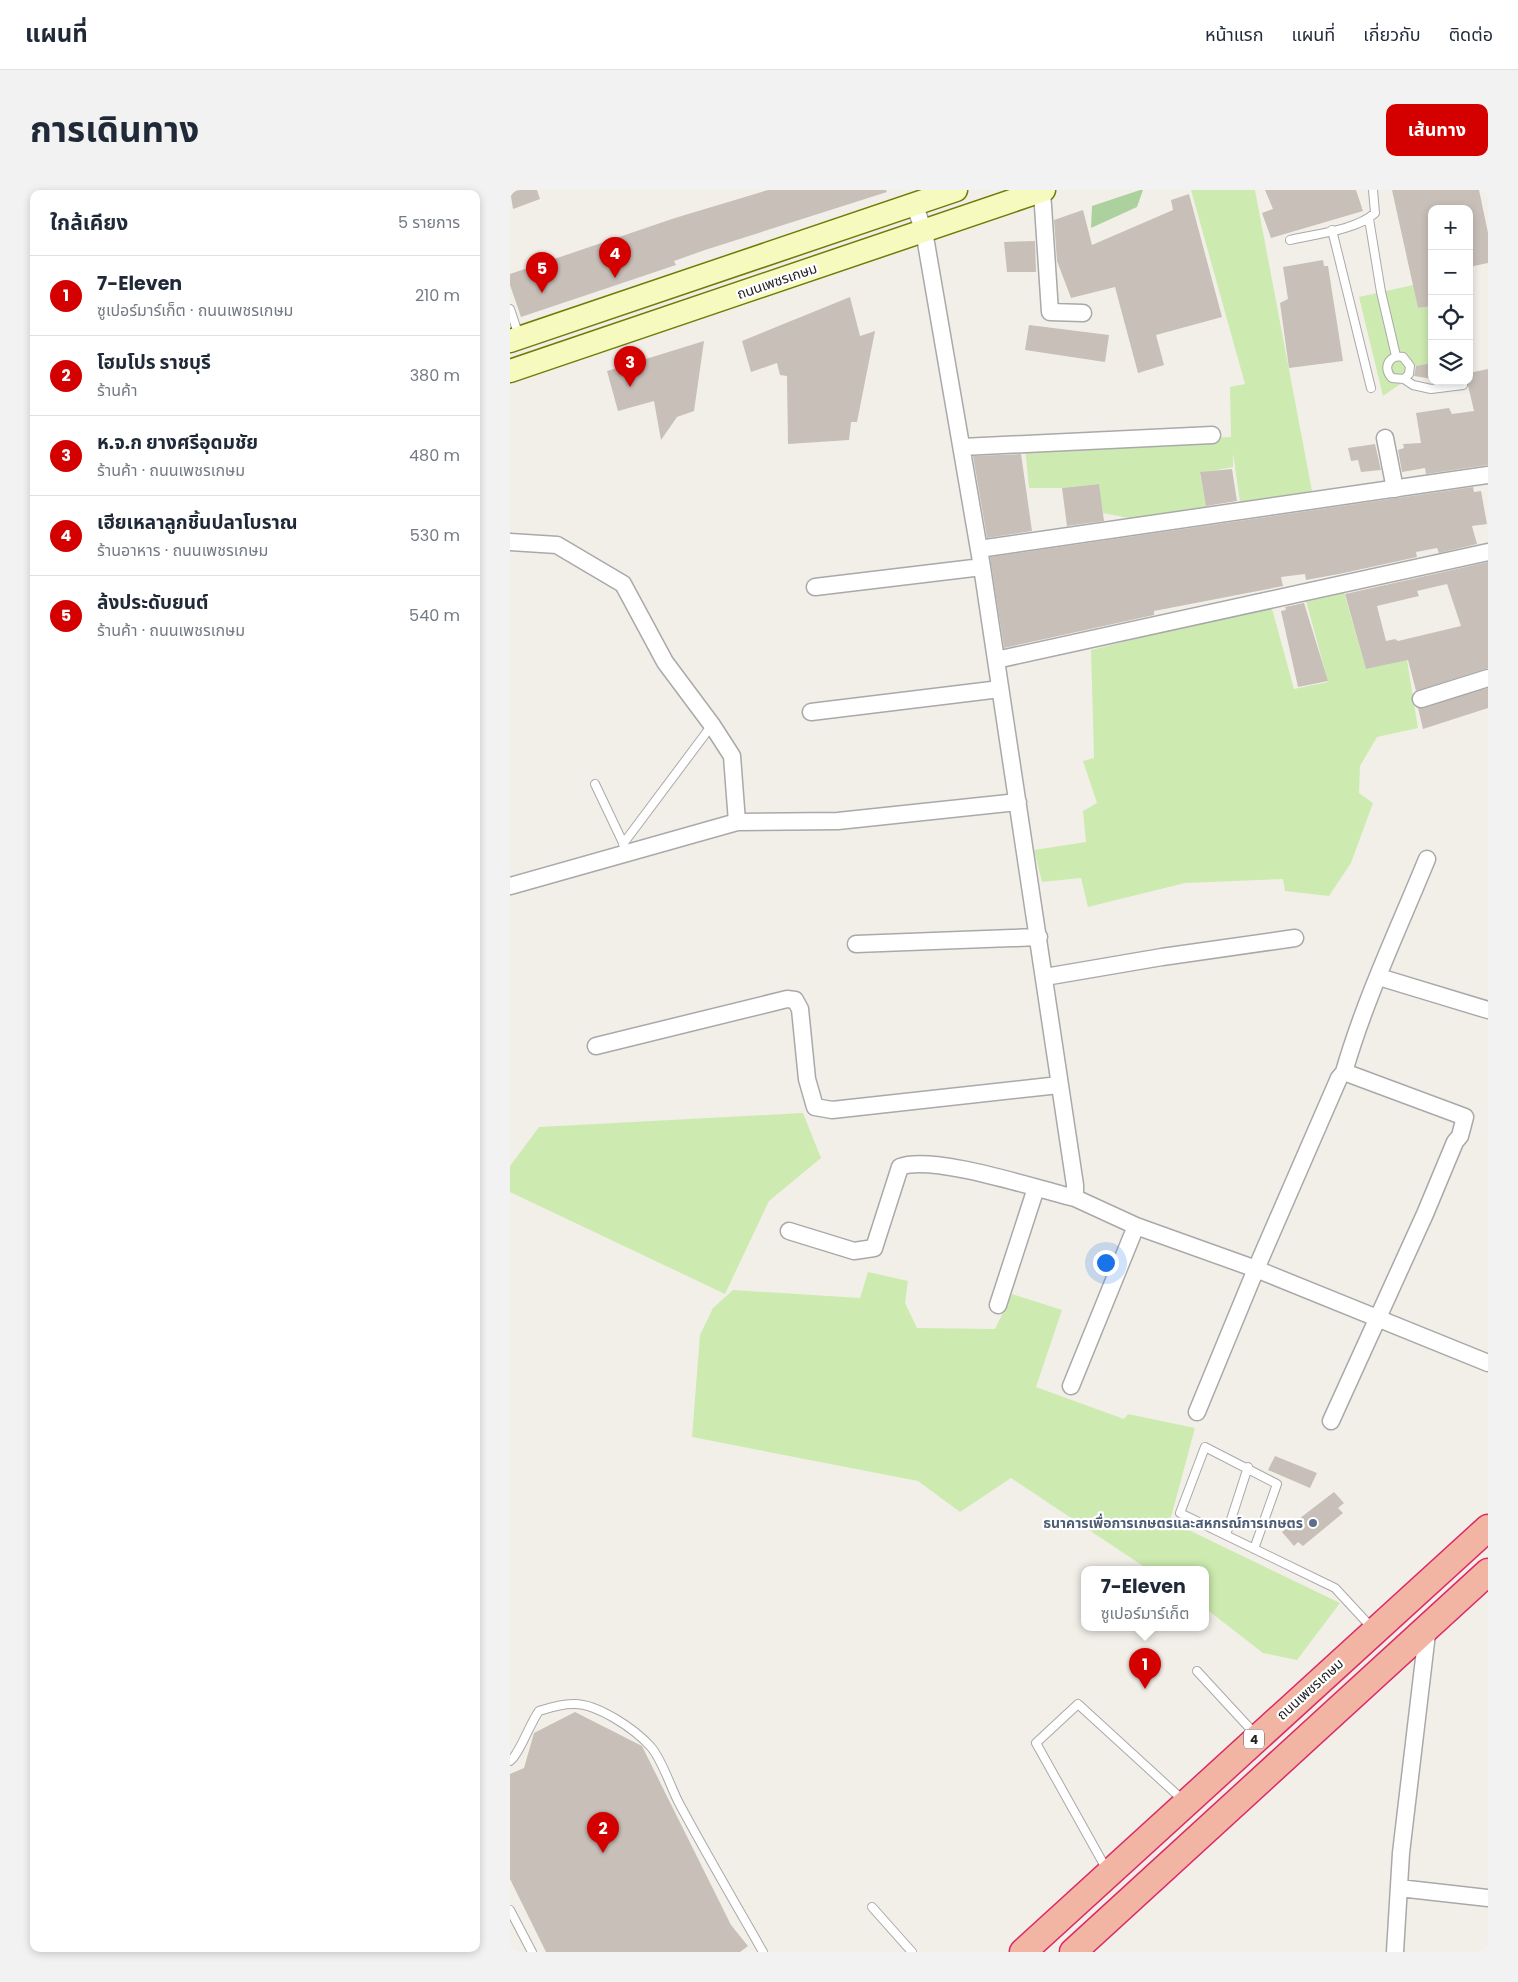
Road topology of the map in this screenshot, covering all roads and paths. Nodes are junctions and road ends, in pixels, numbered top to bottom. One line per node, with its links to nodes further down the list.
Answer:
1 (956, 190): 4 (main road, ถนนเพชรเกษม)
2 (1043, 190): 7 (main road, ถนนเพชรเกษม); 10 (street)
3 (1373, 190): 5 (lane)
4 (914, 204): 7 (street); 11 (main road, ถนนเพชรเกษม)
5 (1369, 219): 6 (lane); 12 (lane)
6 (1332, 230): 8 (lane); 16 (lane)
7 (924, 231): 13 (main road, ถนนเพชรเกษม); 19 (street)
8 (1290, 240)
9 (510, 309): 11 (lane)
10 (1084, 314)
11 (515, 339)
12 (1396, 356): 14 (lane); 14 (lane)
13 (510, 371)
14 (1404, 379): 15 (lane)
15 (1463, 385)
16 (1371, 388)
17 (1212, 435): 19 (street)
18 (1385, 438): 21 (street)
19 (962, 447): 23 (street)
20 (1488, 475): 21 (street)
21 (1395, 489): 23 (street)
22 (510, 542): 32 (street)
23 (979, 549): 25 (street)
24 (1488, 552): 27 (street)
25 (982, 567): 26 (street); 27 (street)
26 (815, 587)
27 (996, 660): 29 (street)
28 (1488, 678): 30 (street)
29 (1000, 689): 31 (street); 34 (street)
30 (1421, 699)
31 (811, 712)
32 (712, 725): 35 (street); 36 (lane)
33 (595, 784): 36 (lane)
34 (1018, 802): 35 (street); 39 (street)
35 (737, 822): 36 (street)
36 (625, 848): 38 (street)
37 (1427, 859): 43 (street)
38 (510, 886)
39 (1038, 937): 41 (street); 42 (street)
40 (1295, 938): 42 (street)
41 (856, 944)
42 (1045, 977): 47 (street)
43 (1379, 977): 44 (street); 46 (street)
44 (1488, 1010)
45 (596, 1046): 47 (street)
46 (1344, 1072): 52 (street); 54 (street)
47 (1058, 1085): 49 (street)
48 (1036, 1188): 49 (street); 51 (street); 53 (street)
49 (1075, 1198): 50 (street)
50 (1136, 1226): 52 (street); 56 (street)
51 (789, 1231)
52 (1256, 1269): 54 (street); 57 (street)
53 (998, 1305)
54 (1379, 1318): 55 (street); 58 (street)
55 (1488, 1363)
56 (1071, 1386)
57 (1197, 1412)
58 (1331, 1422)
59 (1248, 1467): 61 (lane); 61 (lane); 62 (lane)
60 (1488, 1528): 65 (highway, ถนนเพชรเกษม / 4)
61 (1226, 1535): 62 (lane)
62 (1254, 1549): 65 (lane)
63 (1488, 1572): 64 (highway, 4)
64 (1428, 1625): 71 (street); 79 (highway, 4)
65 (1374, 1631): 67 (highway, ถนนเพชรเกษม / 4)
66 (1197, 1671): 67 (lane)
67 (1257, 1736): 69 (highway, ถนนเพชรเกษม / 4)
68 (510, 1761): 76 (lane)
69 (1187, 1804): 70 (highway, ถนนเพชรเกษม / 4); 70 (lane)
70 (1109, 1874): 78 (highway, ถนนเพชรเกษม / 4)
71 (1398, 1888): 72 (street); 80 (street)
72 (1488, 1898)
73 (872, 1907): 77 (lane)
74 (510, 1910): 75 (lane)
75 (532, 1952)
76 (763, 1952)
77 (912, 1952)
78 (1023, 1952)
79 (1073, 1952)
80 (1395, 1952)

